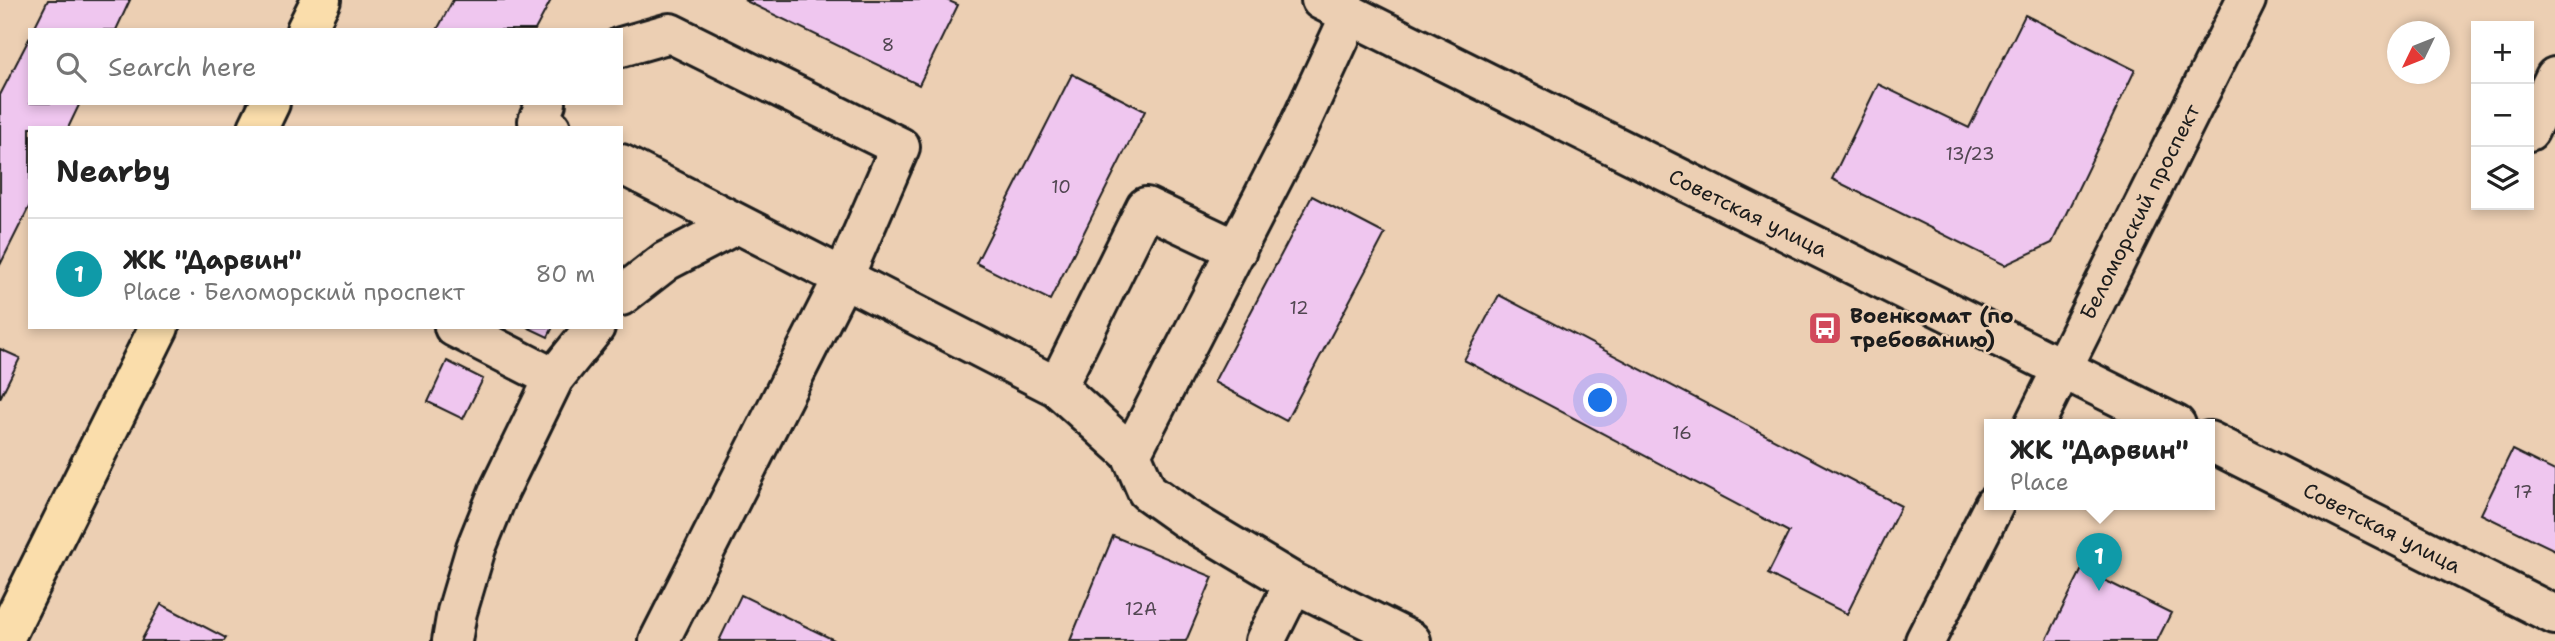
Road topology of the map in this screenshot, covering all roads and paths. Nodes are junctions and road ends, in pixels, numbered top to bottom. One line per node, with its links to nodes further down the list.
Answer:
1 (321, 0): 4 (main road)
2 (2246, 0): 20 (street, Беломорский проспект)
3 (1335, 8): 14 (street); 20 (street, Советская улица)
4 (307, 28)
5 (623, 46): 15 (street)
6 (2555, 77): 9 (street)
7 (269, 105): 10 (main road)
8 (545, 105): 11 (street)
9 (2534, 121)
10 (259, 126)
11 (547, 126)
12 (623, 165): 13 (street)
13 (737, 224): 15 (street); 16 (street)
14 (1237, 250): 22 (street); 26 (street)
15 (844, 276): 22 (street); 32 (street)
16 (623, 294)
17 (158, 329): 30 (main road)
18 (458, 329): 21 (street)
19 (593, 329): 21 (street)
20 (2062, 368): 23 (street, Беломорский проспект); 24 (street, Советская улица)
21 (554, 378): 31 (street)
22 (1057, 387): 26 (street)
23 (2037, 419)
24 (2164, 419)
25 (2215, 444): 29 (street, Советская улица)
26 (1130, 454): 28 (street)
27 (1992, 510): 35 (street)
28 (1294, 583): 33 (street); 34 (street)
29 (2555, 615)
30 (4, 641)
31 (452, 641)
32 (659, 641)
33 (1265, 641)
34 (1411, 641)
35 (1926, 641)

